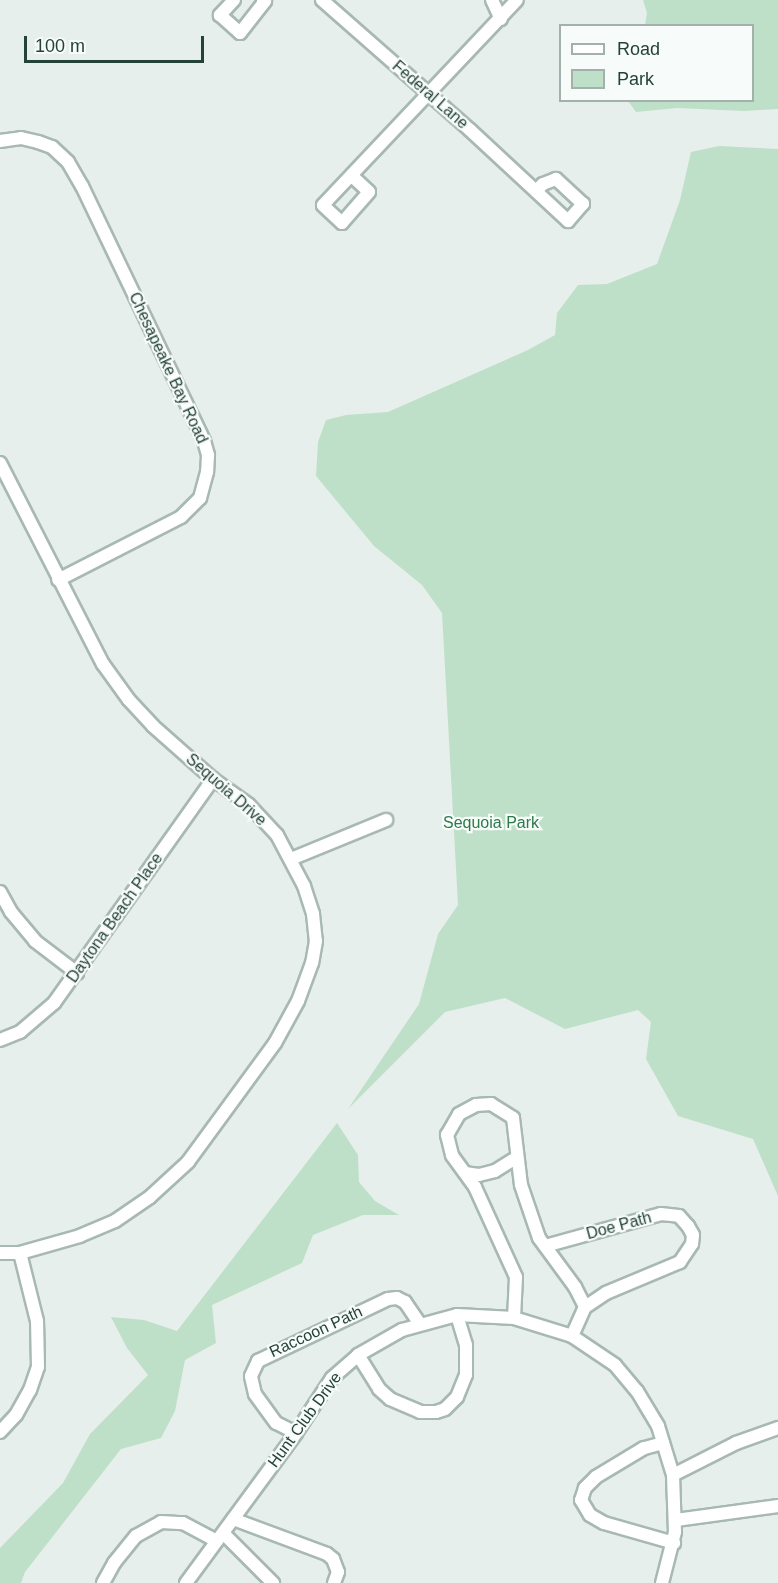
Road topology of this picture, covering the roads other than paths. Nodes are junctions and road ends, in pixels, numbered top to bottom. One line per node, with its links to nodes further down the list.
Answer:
1 (234, 0): 2 (street)
2 (263, 0)
3 (322, 0): 7 (street, Federal Lane)
4 (492, 0): 6 (street)
5 (517, 0): 6 (street)
6 (501, 19): 7 (street)
7 (429, 95): 9 (street); 10 (street, Federal Lane)
8 (0, 141): 12 (street, Chesapeake Bay Road)
9 (352, 176)
10 (536, 191)
11 (0, 463): 12 (street, Sequoia Drive)
12 (58, 580): 13 (street, Sequoia Drive)
13 (213, 779): 15 (street, Sequoia Drive); 17 (street, Daytona Beach Place)
14 (386, 820): 15 (street)
15 (291, 858): 23 (street, Sequoia Drive)
16 (0, 892): 17 (street)
17 (77, 973): 18 (street, Daytona Beach Place)
18 (0, 1040)
19 (516, 1158): 20 (street); 20 (street); 21 (street)
20 (465, 1173): 26 (street)
21 (545, 1246): 24 (street); 24 (street, Doe Path)
22 (0, 1253): 23 (street, Sequoia Drive)
23 (20, 1253): 31 (street)
24 (585, 1307): 28 (street)
25 (458, 1315): 26 (street, Hunt Club Drive); 27 (street, Hunt Club Drive); 29 (street)
26 (514, 1318): 28 (street, Hunt Club Drive)
27 (419, 1323): 29 (street, Hunt Club Drive); 32 (street, Raccoon Path)
28 (572, 1336): 33 (street, Hunt Club Drive)
29 (358, 1355): 32 (street, Hunt Club Drive)
30 (778, 1428): 34 (street)
31 (0, 1432)
32 (296, 1433): 36 (street, Hunt Club Drive)
33 (663, 1443): 34 (street, Hunt Club Drive); 39 (street)
34 (673, 1475): 37 (street, Hunt Club Drive)
35 (778, 1506): 37 (street)
36 (233, 1519): 38 (street, Hunt Club Drive); 43 (street)
37 (676, 1520): 39 (street, Hunt Club Drive)
38 (220, 1537): 40 (street); 41 (street, Hunt Club Drive); 42 (street)
39 (674, 1543): 44 (street, Hunt Club Drive)
40 (103, 1583)
41 (186, 1583)
42 (273, 1583)
43 (334, 1583)
44 (662, 1583)

